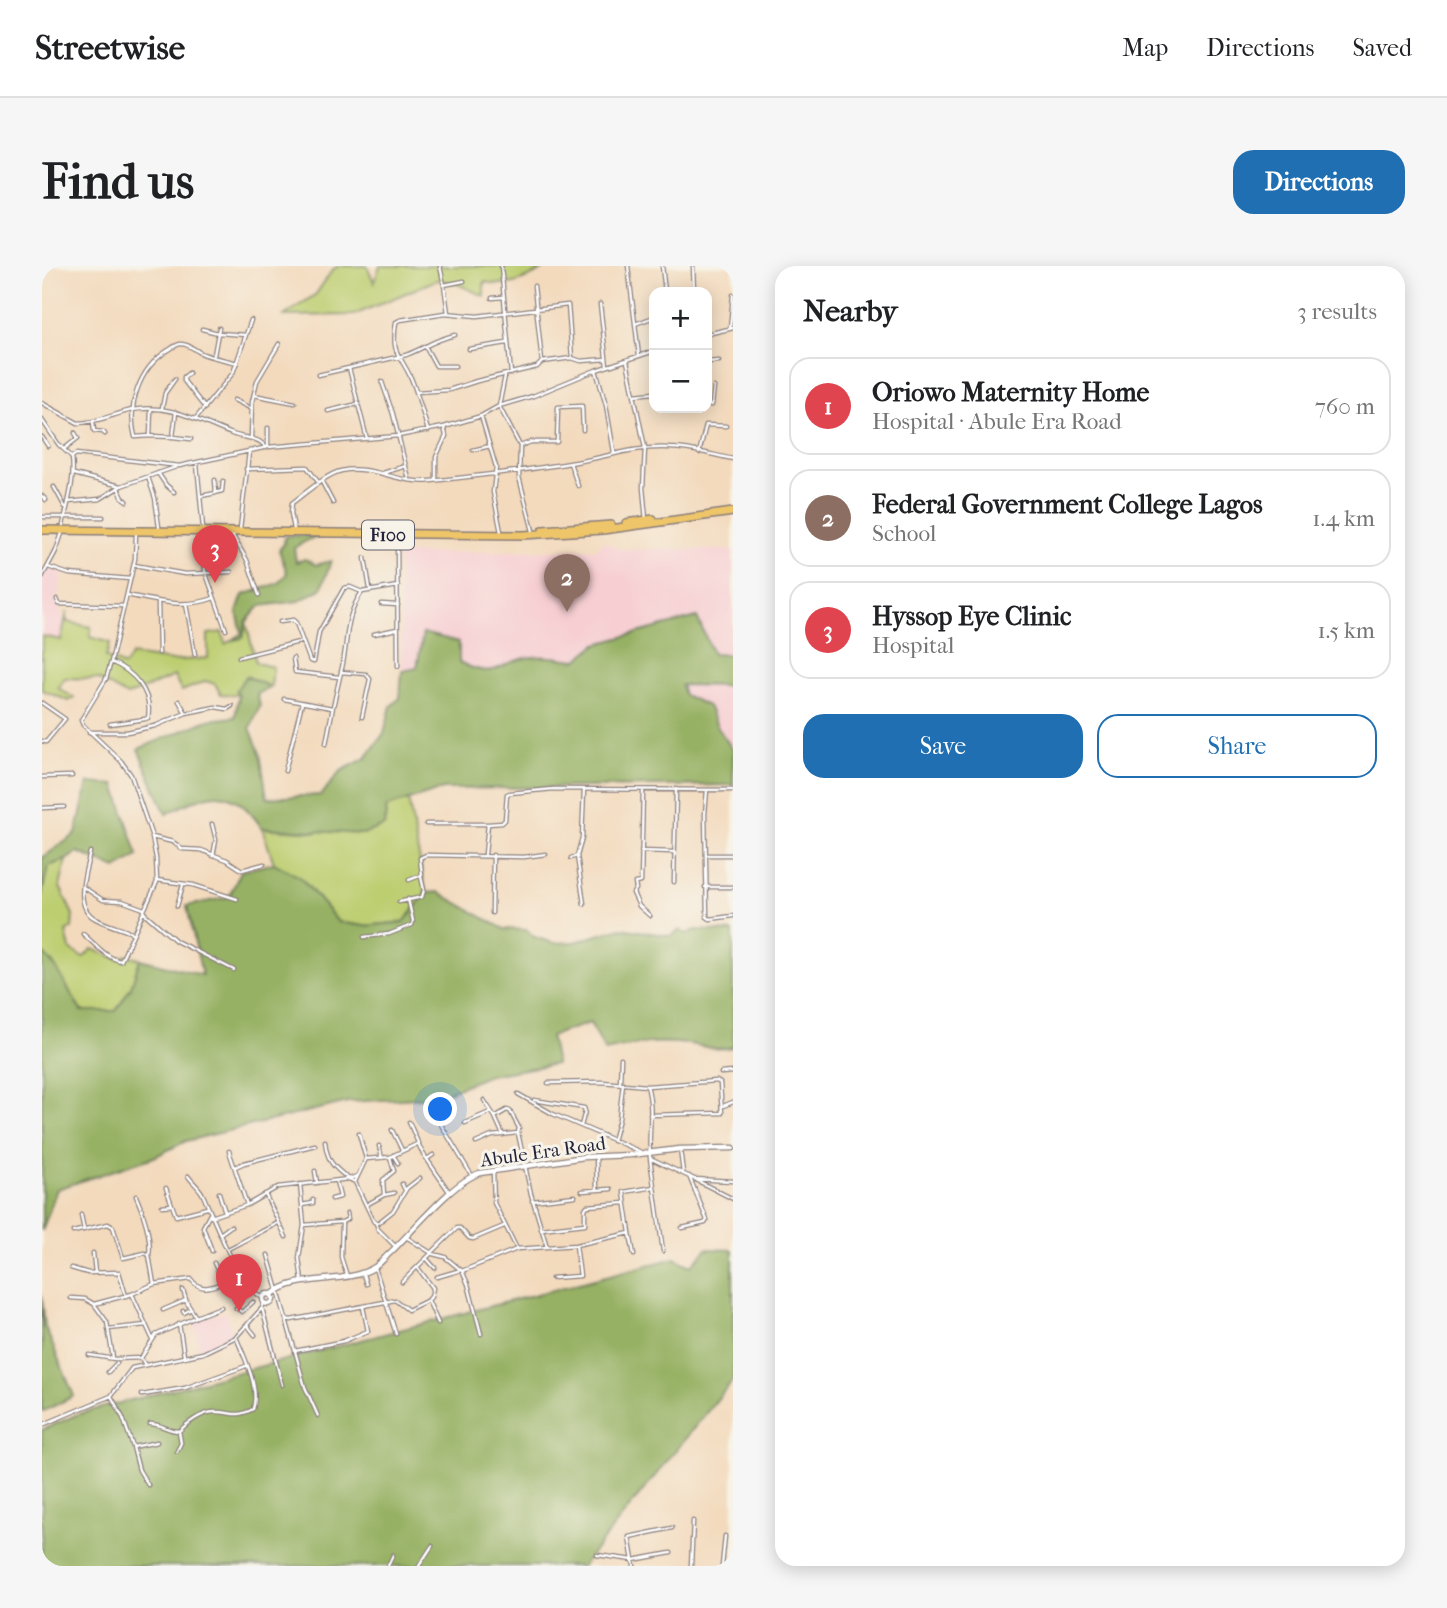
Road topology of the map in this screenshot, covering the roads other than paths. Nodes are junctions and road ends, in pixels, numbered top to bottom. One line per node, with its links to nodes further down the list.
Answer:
1 (440, 266): 7 (street)
2 (501, 266): 12 (street)
3 (628, 266): 20 (street)
4 (662, 266): 9 (street)
5 (693, 266): 10 (street)
6 (464, 281): 7 (street)
7 (444, 285): 17 (street)
8 (534, 286): 15 (street)
9 (664, 287)
10 (694, 287)
11 (733, 295): 22 (street)
12 (503, 297): 13 (street); 16 (street)
13 (492, 298)
14 (600, 304): 36 (street)
15 (536, 310): 16 (street); 35 (street); 39 (street)
16 (504, 312): 17 (street); 27 (street)
17 (448, 313): 34 (street)
18 (649, 319): 20 (street)
19 (251, 320): 25 (street)
20 (635, 324): 33 (street)
21 (202, 329): 23 (street)
22 (731, 329): 24 (street)
23 (219, 330): 25 (street); 32 (street)
24 (712, 333)
25 (246, 335): 41 (street)
26 (454, 335): 29 (street)
27 (507, 343): 30 (street); 47 (street)
28 (279, 344): 56 (street)
29 (425, 346): 34 (street); 42 (street)
30 (469, 349)
31 (649, 353): 33 (street)
32 (214, 355): 41 (street); 67 (street)
33 (639, 356): 37 (street)
34 (397, 357): 44 (street); 53 (street)
35 (572, 358): 36 (street); 39 (street)
36 (606, 359): 43 (street)
37 (627, 360): 43 (street); 55 (street)
38 (719, 361): 40 (street)
39 (542, 362): 47 (street)
40 (712, 362)
41 (237, 363): 64 (street)
42 (455, 366)
43 (607, 366): 45 (street)
44 (349, 368): 48 (street); 60 (street)
45 (596, 370): 62 (street); 98 (street)
46 (189, 373): 64 (street)
47 (511, 373): 49 (street)
48 (318, 375)
49 (505, 376): 53 (street); 62 (street)
50 (176, 379): 63 (street)
51 (382, 382): 84 (street)
52 (713, 387): 61 (street)
53 (416, 392): 80 (street)
54 (649, 393): 55 (street)
55 (634, 394): 94 (street)
56 (254, 395): 59 (street); 66 (street)
57 (234, 400): 66 (street)
58 (43, 403): 73 (street)
59 (295, 403)
60 (358, 404): 68 (street); 89 (street)
61 (712, 406)
62 (499, 407): 70 (street); 92 (street)
63 (162, 408): 65 (street); 69 (street)
64 (205, 408): 71 (street)
65 (151, 409): 67 (street); 83 (street)
66 (252, 409): 87 (street)
67 (134, 410): 73 (street); 83 (street)
68 (328, 411)
69 (176, 412): 71 (street); 86 (street)
70 (481, 416): 76 (street); 91 (street)
71 (197, 418): 87 (street)
72 (42, 420): 75 (street)
73 (93, 421): 82 (street)
74 (726, 426): 99 (street)
75 (47, 427): 78 (street); 95 (street)
76 (444, 427): 80 (street); 115 (street)
77 (268, 428): 93 (street)
78 (42, 429)
79 (583, 430): 92 (street)
80 (428, 431): 84 (street)
81 (75, 433): 95 (street)
82 (105, 435)
83 (150, 436): 86 (street)
84 (398, 436): 89 (street); 105 (street)
85 (42, 437): 90 (street)
86 (173, 437): 88 (street)
87 (251, 438): 93 (street)
88 (191, 439)
89 (367, 439): 93 (street)
90 (48, 446)
91 (490, 446): 96 (street); 111 (street)
92 (520, 446): 107 (street)
93 (267, 448): 97 (street)
94 (645, 448): 98 (street); 99 (street); 133 (street)
95 (64, 450): 100 (street)
96 (473, 450)
97 (249, 452): 103 (street); 106 (street)
98 (614, 452): 102 (street)
99 (699, 453): 101 (street)
100 (72, 457): 104 (street); 110 (street)
101 (733, 459)
102 (570, 463): 107 (street); 118 (street)
103 (197, 464): 104 (street); 124 (street)
104 (179, 466): 108 (street)
105 (407, 466): 109 (street); 113 (street)
106 (246, 469): 117 (street); 137 (street)
107 (519, 471): 111 (street); 142 (street)
108 (158, 473): 112 (street); 121 (street)
109 (383, 473): 113 (street); 117 (street)
110 (74, 474): 120 (street); 127 (street)
111 (495, 474): 115 (street); 141 (street)
112 (148, 477): 120 (street); 136 (street)
113 (409, 479): 115 (street)
114 (215, 480): 122 (street)
115 (436, 480)
116 (223, 481): 122 (street)
117 (321, 483): 128 (street); 139 (street)
118 (578, 486)
119 (54, 487): 129 (street)
120 (120, 487): 126 (street); 127 (street)
121 (174, 492)
122 (215, 493): 124 (street)
123 (42, 496): 125 (street)
124 (201, 496): 138 (street)
125 (46, 500)
126 (127, 501)
127 (68, 502): 129 (street)
128 (332, 503)
129 (65, 507): 134 (street)
130 (733, 510): 133 (highway, F100); 144 (highway, F100)
131 (42, 517): 134 (street)
132 (103, 517): 134 (street)
133 (646, 520): 142 (highway, F100)
134 (64, 524): 135 (highway, F100); 136 (highway, F100); 140 (highway, F100); 147 (street)
135 (42, 527)
136 (159, 527): 138 (highway, F100)
137 (240, 529): 138 (highway, F100); 139 (highway, F100)
138 (203, 530): 140 (highway, F100); 143 (highway, F100); 149 (street)
139 (294, 530): 141 (highway, F100)
140 (136, 531): 146 (street)
141 (501, 531): 142 (highway, F100)
142 (533, 531)
143 (232, 533): 144 (highway, F100); 156 (street)
144 (397, 535): 152 (street)
145 (365, 558): 153 (street)
146 (134, 565): 149 (street); 151 (street)
147 (48, 568): 150 (street); 151 (street)
148 (231, 572): 149 (street)
149 (206, 573): 157 (street)
150 (42, 577)
151 (130, 579): 155 (street)
152 (398, 586): 153 (street); 162 (street)
153 (370, 590): 154 (street)
154 (362, 592): 168 (street); 175 (street)
155 (127, 595): 159 (street); 163 (street)
156 (259, 595)
157 (214, 598): 160 (street); 166 (street)
158 (57, 599): 163 (street)
159 (158, 602): 160 (street); 169 (street)
160 (186, 604): 170 (street)
161 (381, 604): 162 (street)
162 (398, 605): 165 (street)
163 (123, 606): 173 (street)
164 (280, 622): 168 (street)
165 (397, 628): 167 (street); 174 (street)
166 (226, 631)
167 (374, 635)
168 (303, 641): 171 (street)
169 (159, 653)
170 (195, 655)
171 (239, 657)
172 (293, 658): 175 (street)
173 (111, 662): 184 (street); 185 (street)
174 (398, 666)
175 (340, 674): 181 (street); 183 (street)
176 (284, 699): 179 (street)
177 (178, 701): 182 (street)
178 (42, 703): 186 (street)
179 (302, 703): 181 (street); 188 (street)
180 (232, 706): 182 (street)
181 (333, 708): 187 (street)
182 (186, 713): 185 (street)
183 (362, 717)
184 (110, 724)
185 (89, 733): 201 (street)
186 (42, 741)
187 (326, 744)
188 (285, 771)
189 (72, 776): 190 (street)
190 (42, 777)
191 (676, 789): 193 (street); 194 (street); 204 (street)
192 (584, 790): 193 (street); 200 (street); 211 (street)
193 (643, 790): 202 (street)
194 (708, 790): 195 (street); 208 (street)
195 (733, 790)
196 (64, 807): 197 (street)
197 (42, 808)
198 (212, 824): 210 (street)
199 (426, 824): 200 (street)
200 (488, 824): 206 (street)
201 (152, 837): 210 (street); 215 (street)
202 (641, 851): 204 (street); 229 (street)
203 (90, 852): 219 (street)
204 (674, 852): 217 (street)
205 (546, 854): 207 (street)
206 (485, 855): 207 (street); 214 (street)
207 (493, 855): 228 (street)
208 (706, 855): 209 (street); 220 (street)
209 (733, 855)
210 (213, 856): 213 (street)
211 (578, 856): 212 (street); 225 (street)
212 (571, 858)
213 (264, 864)
214 (421, 876): 216 (street); 222 (street)
215 (157, 880): 218 (street); 227 (street)
216 (409, 880)
217 (674, 883)
218 (183, 884): 223 (street); 226 (street)
219 (83, 887): 227 (street); 231 (street)
220 (705, 887): 221 (street); 230 (street)
221 (733, 887)
222 (408, 899): 224 (street); 233 (street)
223 (237, 900)
224 (399, 902)
225 (583, 904)
226 (177, 906)
227 (144, 911): 231 (street); 234 (street)
228 (492, 913)
229 (650, 916)
230 (733, 916)
231 (132, 933): 232 (street)
232 (83, 934)
233 (364, 937)
234 (233, 970)
235 (621, 1058): 239 (street)
236 (733, 1072): 237 (street)
237 (722, 1073)
238 (548, 1083): 239 (street)
239 (622, 1083): 240 (street); 257 (street)
240 (647, 1086): 245 (street); 248 (street)
241 (518, 1094): 243 (street)
242 (484, 1100): 246 (street)
243 (531, 1100): 252 (street); 252 (street)
244 (733, 1102): 245 (street)
245 (723, 1106): 248 (street)
246 (490, 1112): 249 (street); 251 (street)
247 (434, 1113): 282 (street)
248 (650, 1115): 268 (street)
249 (495, 1117): 254 (street); 256 (street)
250 (409, 1122): 259 (street)
251 (465, 1123)
252 (581, 1126): 257 (street)
253 (392, 1130): 265 (street)
254 (518, 1133): 256 (street); 275 (street)
255 (359, 1134): 272 (street)
256 (503, 1135): 260 (street)
257 (613, 1140): 268 (street)
258 (325, 1141): 285 (street)
259 (419, 1143): 265 (street); 273 (street)
260 (475, 1143)
261 (315, 1145): 276 (street)
262 (379, 1146): 271 (street)
263 (733, 1148): 264 (street, Abule Era Road)
264 (680, 1149): 268 (street, Abule Era Road); 279 (street)
265 (402, 1150): 269 (street)
266 (229, 1151): 276 (street)
267 (433, 1155): 273 (street)
268 (648, 1155): 270 (street, Abule Era Road); 279 (street); 293 (street)
269 (392, 1156): 271 (street); 274 (street); 303 (street)
270 (596, 1156): 275 (street, Abule Era Road); 297 (street)
271 (382, 1158): 272 (street)
272 (366, 1159): 281 (street)
273 (427, 1159): 301 (street)
274 (398, 1163)
275 (525, 1166): 277 (street, Abule Era Road); 309 (street)
276 (235, 1167): 312 (street)
277 (494, 1169): 282 (street, Abule Era Road); 330 (street)
278 (315, 1171): 290 (street)
279 (683, 1173): 283 (street)
280 (188, 1176): 317 (street)
281 (357, 1176): 285 (street); 289 (street)
282 (472, 1176): 301 (street, Abule Era Road)
283 (689, 1176): 286 (street); 331 (street)
284 (420, 1178): 296 (street)
285 (349, 1179): 287 (street); 289 (street)
286 (694, 1179): 288 (street); 307 (street)
287 (337, 1181): 290 (street); 306 (street)
288 (733, 1181)
289 (355, 1182): 314 (street)
290 (317, 1183): 291 (street)
291 (300, 1184): 302 (street); 313 (street)
292 (402, 1184): 296 (street)
293 (654, 1187): 310 (street); 345 (street)
294 (166, 1188): 311 (street)
295 (611, 1189): 297 (street)
296 (405, 1190): 327 (street)
297 (597, 1190): 298 (street)
298 (582, 1191)
299 (219, 1193): 318 (street)
300 (394, 1193): 303 (street)
301 (450, 1193): 338 (street, Abule Era Road)
302 (265, 1194): 312 (street); 326 (street)
303 (384, 1195): 314 (street)
304 (136, 1196): 348 (street)
305 (575, 1196): 309 (street)
306 (332, 1199)
307 (733, 1199)
308 (313, 1200): 313 (street)
309 (533, 1200): 332 (street)
310 (625, 1203): 332 (street); 335 (street)
311 (172, 1205): 315 (street); 323 (street)
312 (247, 1205): 318 (street)
313 (302, 1205): 328 (street)
314 (367, 1205): 327 (street)
315 (162, 1206)
316 (186, 1206): 319 (street)
317 (207, 1208): 319 (street); 322 (street)
318 (225, 1212): 322 (street)
319 (188, 1213): 323 (street)
320 (347, 1213): 325 (street)
321 (81, 1215): 333 (street)
322 (211, 1215): 336 (street); 344 (street)
323 (176, 1216): 324 (street)
324 (177, 1221)
325 (342, 1222): 328 (street); 360 (street)
326 (278, 1223): 337 (street); 342 (street)
327 (376, 1223): 340 (street)
328 (304, 1225): 366 (street)
329 (231, 1226): 336 (street)
330 (504, 1226): 343 (street); 347 (street)
331 (682, 1228)
332 (541, 1229): 341 (street)
333 (84, 1230): 334 (street); 348 (street)
334 (73, 1232)
335 (630, 1233): 339 (street); 350 (street)
336 (220, 1234): 342 (street)
337 (286, 1237)
338 (406, 1237): 340 (street, Abule Era Road); 347 (street)
339 (576, 1245): 341 (street); 362 (street)
340 (396, 1247): 353 (street, Abule Era Road)
341 (547, 1247): 343 (street)
342 (229, 1249): 363 (street)
343 (517, 1249): 357 (street)
344 (212, 1251)
345 (663, 1251)
346 (93, 1253): 359 (street)
347 (433, 1254): 351 (street); 357 (street)
348 (149, 1255): 367 (street)
349 (268, 1255): 370 (street)
350 (634, 1255)
351 (427, 1259): 355 (street); 356 (street)
352 (214, 1264): 365 (street)
353 (375, 1267): 358 (street, Abule Era Road); 377 (street)
354 (71, 1268): 359 (street)
355 (418, 1268): 364 (street); 376 (street)
356 (435, 1268)
357 (462, 1270): 361 (street); 396 (street)
358 (362, 1271): 360 (street, Abule Era Road); 368 (street)
359 (94, 1273): 373 (street)
360 (347, 1276): 366 (street, Abule Era Road)
361 (437, 1277)
362 (552, 1278)
363 (243, 1280): 365 (street); 379 (street)
364 (402, 1282)
365 (223, 1283): 367 (street)
366 (303, 1283): 370 (street, Abule Era Road)
367 (154, 1284): 371 (street)
368 (366, 1284)
369 (183, 1290): 375 (street)
370 (276, 1290): 372 (street); 388 (street)
371 (132, 1294): 373 (street); 392 (street)
372 (271, 1295): 379 (street); 379 (street)
373 (126, 1296): 380 (street)
374 (71, 1298): 380 (street)
375 (186, 1300): 384 (street); 385 (street)
376 (428, 1300): 377 (street); 390 (street)
377 (386, 1301): 382 (street); 398 (street)
378 (253, 1302): 383 (street)
379 (263, 1303): 393 (street); 409 (street)
380 (94, 1304): 395 (street)
381 (221, 1307): 387 (street)
382 (363, 1307): 389 (street); 401 (street)
383 (236, 1308)
384 (191, 1309): 386 (street); 387 (street)
385 (163, 1310)
386 (183, 1311)
387 (196, 1317): 391 (street)
388 (286, 1319): 389 (street); 394 (street)
389 (291, 1320): 394 (street)
390 (438, 1323)
391 (179, 1324): 400 (street); 403 (street)
392 (146, 1325): 395 (street); 400 (street)
393 (247, 1325): 397 (street); 399 (street)
394 (288, 1326): 401 (street)
395 (108, 1329): 405 (street)
396 (481, 1334)
397 (255, 1335)
398 (397, 1335)
399 (236, 1337): 403 (street); 407 (street)
400 (152, 1338): 404 (street)
401 (295, 1351): 412 (street)
402 (89, 1355): 405 (street)
403 (184, 1357): 406 (street)
404 (141, 1358): 405 (street); 406 (street)
405 (116, 1361): 408 (street)
406 (145, 1365): 410 (street)
407 (247, 1365): 411 (street); 415 (street)
408 (108, 1372)
409 (282, 1385)
410 (111, 1395): 414 (street); 417 (street)
411 (142, 1395)
412 (318, 1416)
413 (150, 1424): 415 (street)
414 (42, 1425)
415 (179, 1431): 418 (street)
416 (157, 1442): 417 (street)
417 (133, 1447): 419 (street)
418 (177, 1451)
419 (148, 1485)
420 (693, 1521): 431 (street)
421 (672, 1528): 427 (street)
422 (725, 1536): 432 (street)
423 (432, 1546): 429 (street)
424 (671, 1553): 427 (street)
425 (393, 1555): 428 (street)
426 (597, 1555): 427 (street)
427 (633, 1560): 430 (street)
428 (388, 1566)
429 (419, 1566)
430 (634, 1566)
431 (691, 1566)
432 (722, 1566)

